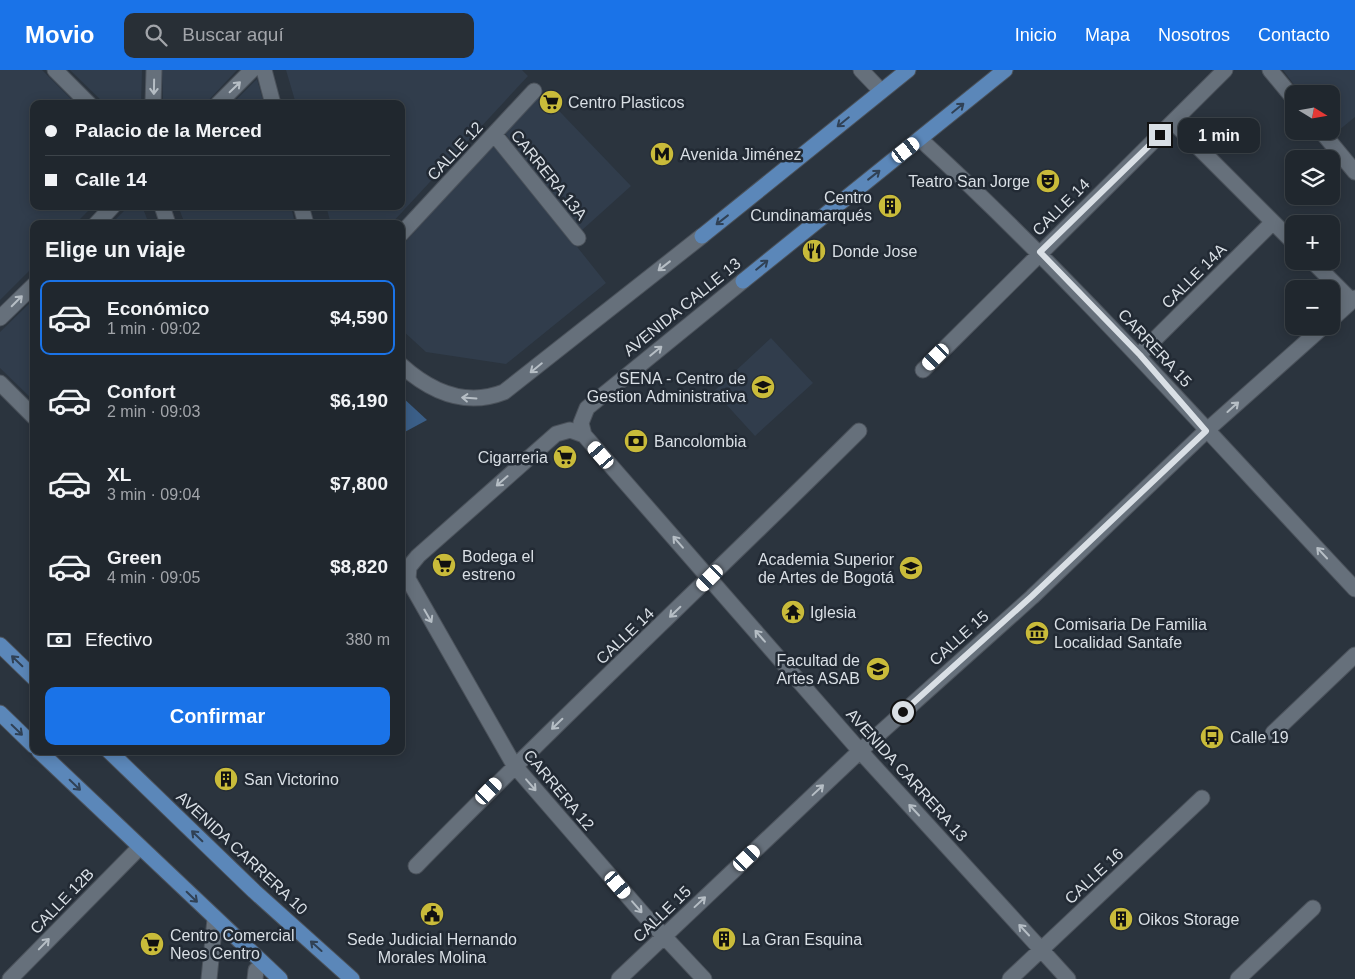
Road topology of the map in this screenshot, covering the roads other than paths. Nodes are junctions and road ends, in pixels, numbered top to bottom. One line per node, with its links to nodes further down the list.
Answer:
1 (55, 70): 13 (street)
2 (154, 70): 14 (street, one-way to 14)
3 (252, 70): 15 (street, one-way to 3)
4 (264, 70): 16 (street)
5 (861, 70): 12 (street)
6 (908, 70): 12 (main road)
7 (1006, 70): 19 (main road, AVENIDA CALLE 13, one-way to 7)
8 (1225, 70): 17 (street, CALLE 14)
9 (1270, 70): 10 (street)
10 (1285, 88)
11 (534, 91): 18 (street, CALLE 12)
12 (881, 91): 27 (main road, one-way to 27)
13 (85, 100)
14 (154, 100)
15 (222, 100)
16 (272, 100)
17 (1173, 122): 24 (street); 29 (street, CALLE 14)
18 (494, 134): 25 (street, CALLE 12); 28 (street, CARRERA 13A)
19 (920, 139): 29 (street, CARRERA 15); 31 (main road, AVENIDA CALLE 13, one-way to 19)
20 (1328, 140): 21 (street)
21 (1355, 172)
22 (110, 210): 23 (street)
23 (100, 220)
24 (1273, 222): 26 (street); 37 (street, CALLE 14A)
25 (405, 230)
26 (1285, 234)
27 (702, 236): 38 (street, one-way to 38)
28 (578, 238)
29 (1040, 252): 37 (street, CARRERA 15); 39 (street, CALLE 14)
30 (1321, 270): 33 (street)
31 (743, 281): 44 (street, AVENIDA CALLE 13, one-way to 31)
32 (30, 289): 35 (street, one-way to 32)
33 (1353, 300): 34 (street)
34 (1340, 312)
35 (0, 318)
36 (1314, 335): 43 (street, CALLE 15, one-way to 36)
37 (1140, 355): 43 (street, CARRERA 15)
38 (405, 368)
39 (923, 370)
40 (0, 383): 41 (street)
41 (30, 413)
42 (859, 431): 45 (street, CALLE 14)
43 (1206, 431): 46 (street, CARRERA 15, one-way to 43); 53 (street, CALLE 15)
44 (584, 435): 45 (street, AVENIDA CARRERA 13, one-way to 44); 56 (street, CARRERA 12, one-way to 56)
45 (710, 578): 53 (street, AVENIDA CARRERA 13, one-way to 45); 56 (street, CALLE 14, one-way to 56)
46 (1355, 589)
47 (0, 645): 49 (main road, one-way to 47)
48 (1355, 655): 51 (street)
49 (30, 674)
50 (0, 714): 52 (main road, one-way to 52)
51 (1273, 733)
52 (30, 742)
53 (860, 751): 62 (street, CALLE 15, one-way to 53); 63 (street, AVENIDA CARRERA 13, one-way to 53)
54 (43, 755): 58 (main road, one-way to 58)
55 (114, 755): 67 (main road, AVENIDA CARRERA 10, one-way to 55)
56 (514, 766): 59 (street, CALLE 14); 62 (street, CARRERA 12, one-way to 62)
57 (1202, 798): 63 (street, CALLE 16)
58 (140, 847): 61 (main road, one-way to 61); 64 (street, CALLE 12B, one-way to 58)
59 (416, 866)
60 (1313, 908): 72 (street)
61 (215, 919): 65 (street); 66 (main road)
62 (665, 936): 68 (street, CALLE 15); 69 (street, CARRERA 12)
63 (1042, 949): 70 (street, CALLE 16); 71 (street, AVENIDA CARRERA 13)
64 (10, 979)
65 (209, 979)
66 (280, 979)
67 (352, 979)
68 (619, 979)
69 (704, 979)
70 (1010, 979)
71 (1068, 979)
72 (1238, 979)

